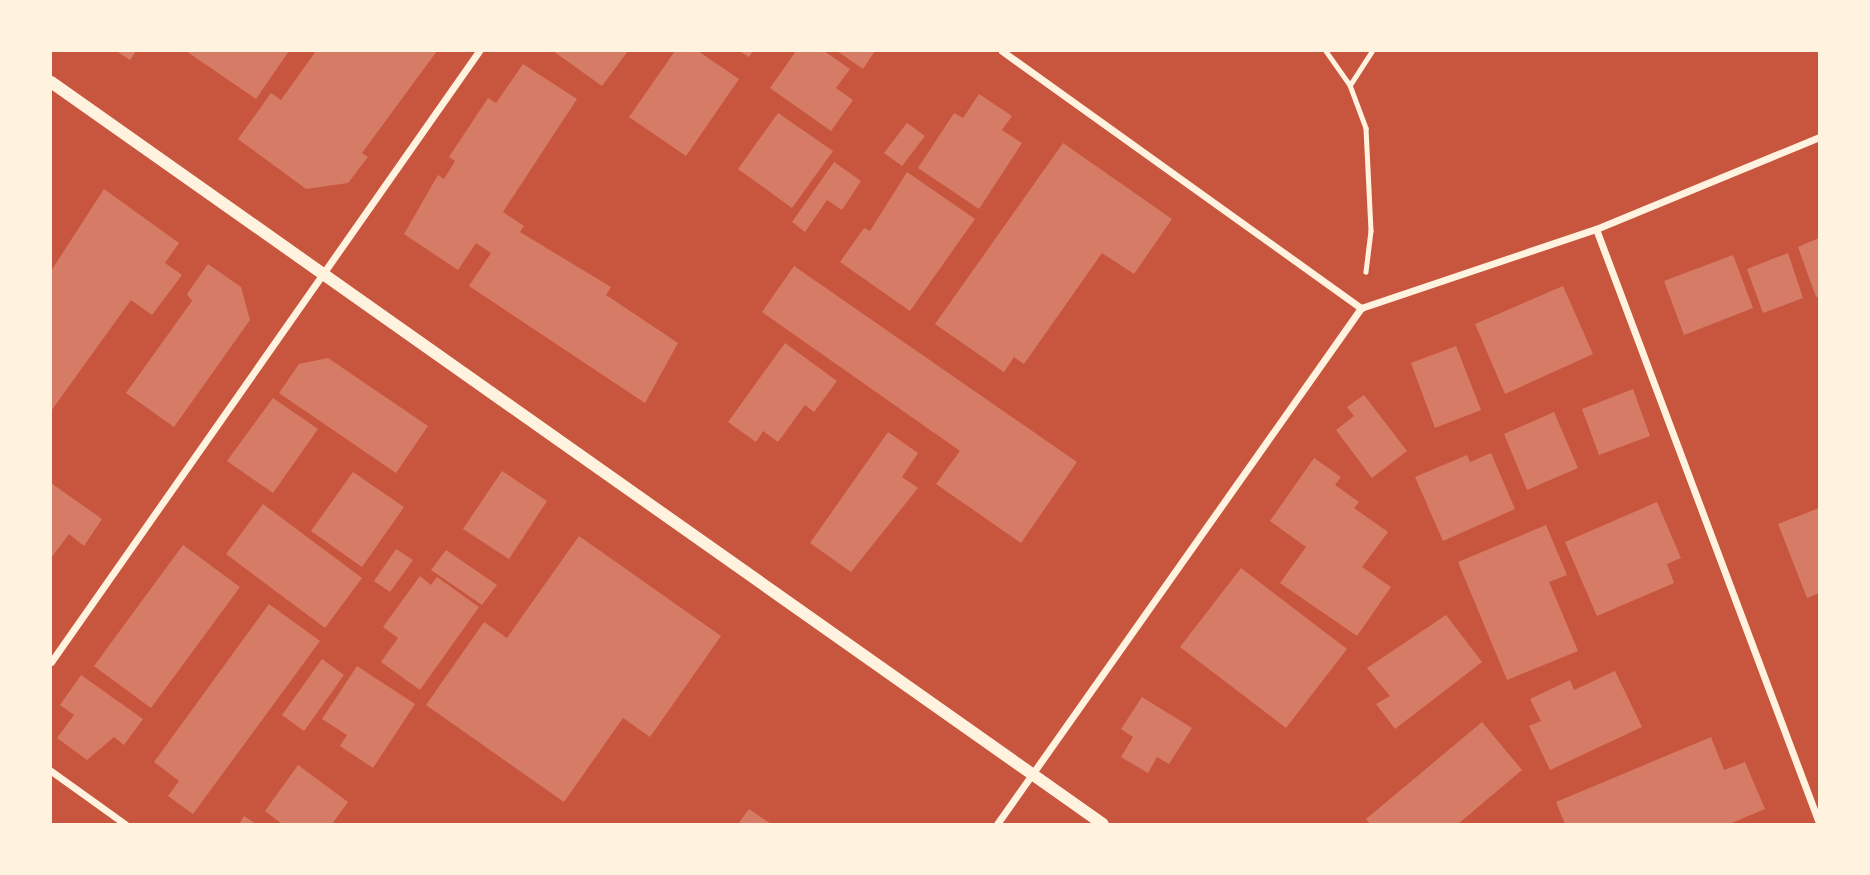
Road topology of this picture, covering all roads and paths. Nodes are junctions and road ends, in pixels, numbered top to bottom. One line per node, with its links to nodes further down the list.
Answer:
1 (478, 51): 9 (street)
2 (1002, 51): 10 (street)
3 (1326, 51): 6 (path)
4 (1372, 51): 6 (path)
5 (51, 82): 9 (street)
6 (1350, 85): 10 (path)
7 (1819, 137): 8 (street)
8 (1596, 229): 10 (street); 14 (street)
9 (321, 275): 11 (street); 13 (street)
10 (1362, 308): 13 (street)
11 (51, 662)
12 (51, 771): 15 (street)
13 (1032, 775): 16 (street); 17 (street)
14 (1819, 823)
15 (125, 824)
16 (997, 824)
17 (1103, 824)

